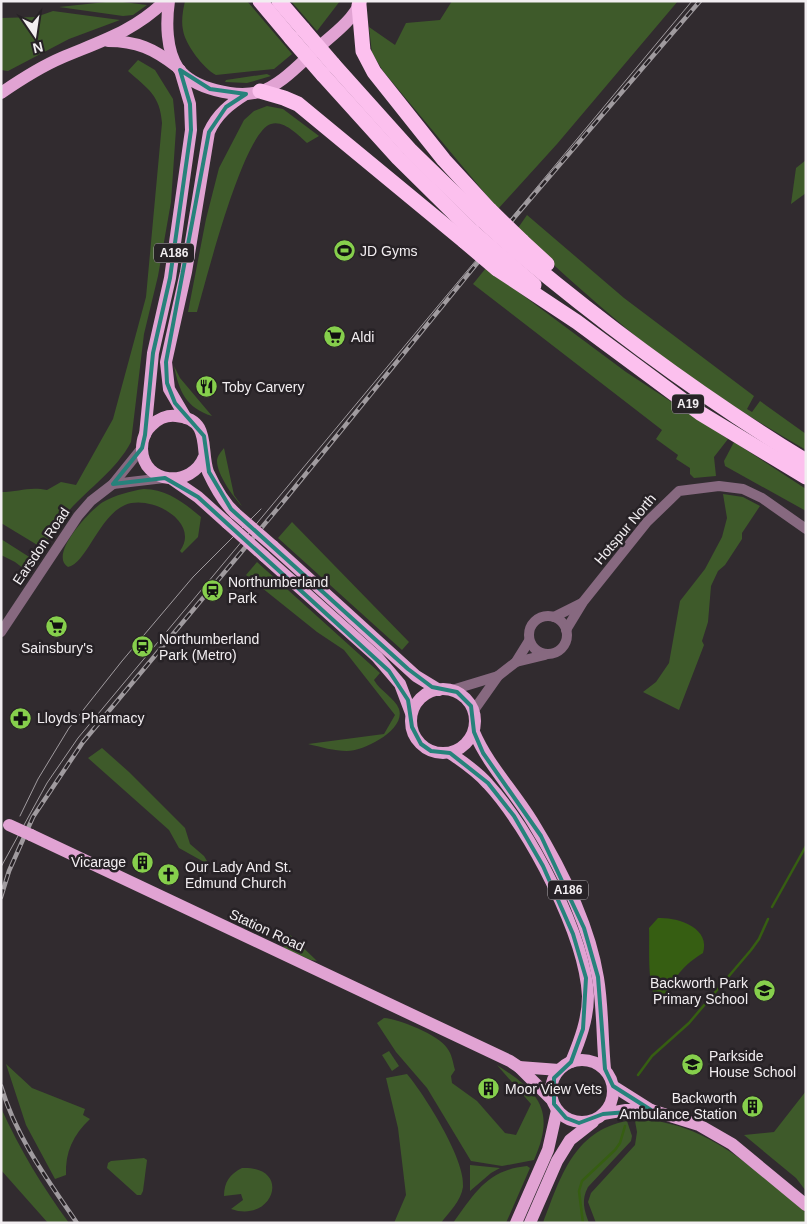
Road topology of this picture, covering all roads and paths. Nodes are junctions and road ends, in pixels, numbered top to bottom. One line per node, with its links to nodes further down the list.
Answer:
1 (165, 1): 7 (main road)
2 (169, 1): 8 (main road)
3 (260, 1): 6 (highway, A19)
4 (279, 1): 6 (highway, A19)
5 (360, 3): 10 (main road); 11 (highway)
6 (297, 34): 11 (highway, A19, bridge)
7 (105, 42): 8 (main road); 9 (main road)
8 (179, 69): 10 (main road); 14 (main road, A186)
9 (1, 93)
10 (253, 93): 11 (highway); 13 (main road, A186)
11 (477, 226): 12 (highway, A19, bridge); 12 (highway, bridge)
12 (510, 255): 17 (highway, A19); 18 (highway, A19)
13 (186, 418): 14 (main road, A186); 16 (main road, A186)
14 (145, 436): 15 (main road, A186)
15 (142, 448): 19 (main road, A186); 20 (street, Earsdon Road)
16 (204, 458): 19 (main road); 21 (main road, A186)
17 (806, 460)
18 (806, 477)
19 (168, 478): 20 (street); 21 (main road, A186)
20 (113, 484): 27 (street, Earsdon Road)
21 (231, 518): 23 (main road, A186, bridge)
22 (806, 529): 24 (street, Hotspur North)
23 (269, 551): 32 (main road, A186); 35 (main road, A186)
24 (583, 602): 25 (street); 26 (street, Hotspur North)
25 (554, 617): 26 (street); 28 (street)
26 (566, 630): 29 (street)
27 (1, 632)
28 (529, 642): 29 (street); 30 (street)
29 (546, 654): 30 (street)
30 (516, 662): 31 (street)
31 (498, 676): 33 (street); 34 (street)
32 (439, 690): 33 (main road); 35 (main road)
33 (452, 690): 34 (main road)
34 (474, 710): 36 (main road, A186)
35 (412, 713): 37 (main road, A186)
36 (474, 732): 37 (main road); 41 (main road, A186)
37 (450, 753): 39 (main road, A186)
38 (5, 823): 40 (main road, Station Road, bridge)
39 (571, 1062): 41 (main road); 42 (main road)
40 (519, 1067): 42 (main road, Station Road); 44 (main road, Station Road)
41 (605, 1069): 43 (main road, A186)
42 (560, 1070): 44 (main road)
43 (614, 1086): 45 (main road); 46 (main road)
44 (554, 1105): 46 (main road); 48 (main road)
45 (651, 1110): 46 (main road); 47 (main road)
46 (599, 1117): 49 (main road)
47 (806, 1205)
48 (516, 1223)
49 (530, 1223)

